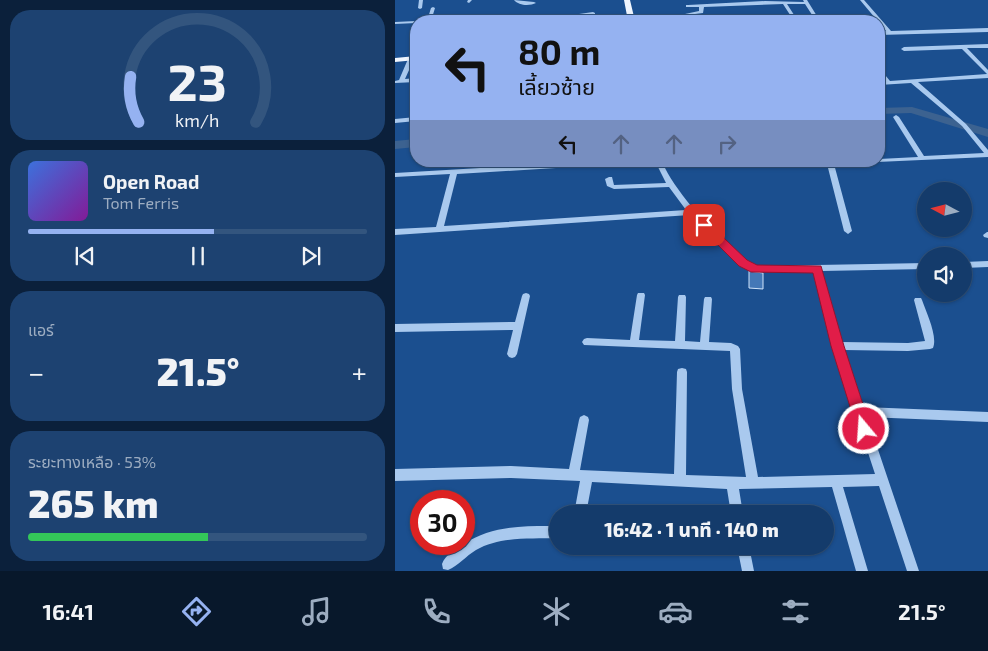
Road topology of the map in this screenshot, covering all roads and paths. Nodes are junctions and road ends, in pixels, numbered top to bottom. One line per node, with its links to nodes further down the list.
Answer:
1 (421, 0): 10 (street)
2 (516, 0): 6 (street)
3 (627, 0): 16 (main road)
4 (862, 0): 19 (street)
5 (806, 2): 7 (street); 18 (street)
6 (534, 3)
7 (785, 4): 9 (street); 17 (street)
8 (688, 6): 9 (street)
9 (701, 6): 13 (street)
10 (420, 8)
11 (433, 8): 14 (street)
12 (593, 13): 15 (street)
13 (687, 14)
14 (431, 15)
15 (580, 15)
16 (631, 15)
17 (792, 15)
18 (814, 15)
19 (875, 15)
20 (410, 22): 21 (street)
21 (395, 23)
22 (885, 27): 25 (street)
23 (988, 30): 25 (street)
24 (885, 32): 25 (street)
25 (889, 32)
26 (988, 46): 27 (street)
27 (963, 47): 28 (street); 32 (street)
28 (903, 49)
29 (410, 58): 30 (main road)
30 (395, 60)
31 (410, 64): 34 (street)
32 (988, 74): 35 (street)
33 (885, 77): 37 (street)
34 (398, 81)
35 (913, 81): 37 (street); 41 (street)
36 (885, 82): 37 (street)
37 (889, 82)
38 (896, 117): 43 (street)
39 (410, 120): 40 (street)
40 (395, 121)
41 (964, 125): 42 (street)
42 (988, 154): 43 (street)
43 (922, 158): 44 (street)
44 (885, 161)
45 (538, 167): 48 (street)
46 (661, 167): 51 (street)
47 (831, 167): 54 (street)
48 (455, 172): 49 (street); 53 (street)
49 (395, 175)
50 (609, 179): 51 (street)
51 (671, 185): 52 (street)
52 (691, 212): 53 (street); 59 (street)
53 (439, 229): 55 (street)
54 (848, 231)
55 (395, 232)
56 (988, 264): 57 (street)
57 (972, 265)
58 (917, 266): 59 (street)
59 (817, 269): 71 (street)
60 (641, 295): 68 (street)
61 (526, 296): 65 (street)
62 (682, 297): 69 (street)
63 (708, 299): 70 (street)
64 (919, 302): 71 (street)
65 (519, 326): 66 (street); 72 (street)
66 (395, 328)
67 (587, 342): 68 (street)
68 (634, 344): 69 (street)
69 (680, 345): 70 (street)
70 (704, 346): 84 (street)
71 (838, 346): 74 (street)
72 (512, 354)
73 (682, 372): 81 (street)
74 (859, 412): 75 (street); 80 (street)
75 (988, 417)
76 (584, 420): 77 (street)
77 (574, 474): 78 (street); 79 (street)
78 (395, 475)
79 (587, 475): 81 (street); 85 (street)
80 (881, 480): 82 (street); 92 (street)
81 (680, 481): 83 (street)
82 (836, 482): 84 (street); 91 (street)
83 (732, 483): 84 (street); 86 (street)
84 (753, 483)
85 (582, 505)
86 (736, 505)
87 (549, 532): 89 (street)
88 (745, 555): 90 (street)
89 (448, 564)
90 (748, 571)
91 (863, 571)
92 (913, 571)

